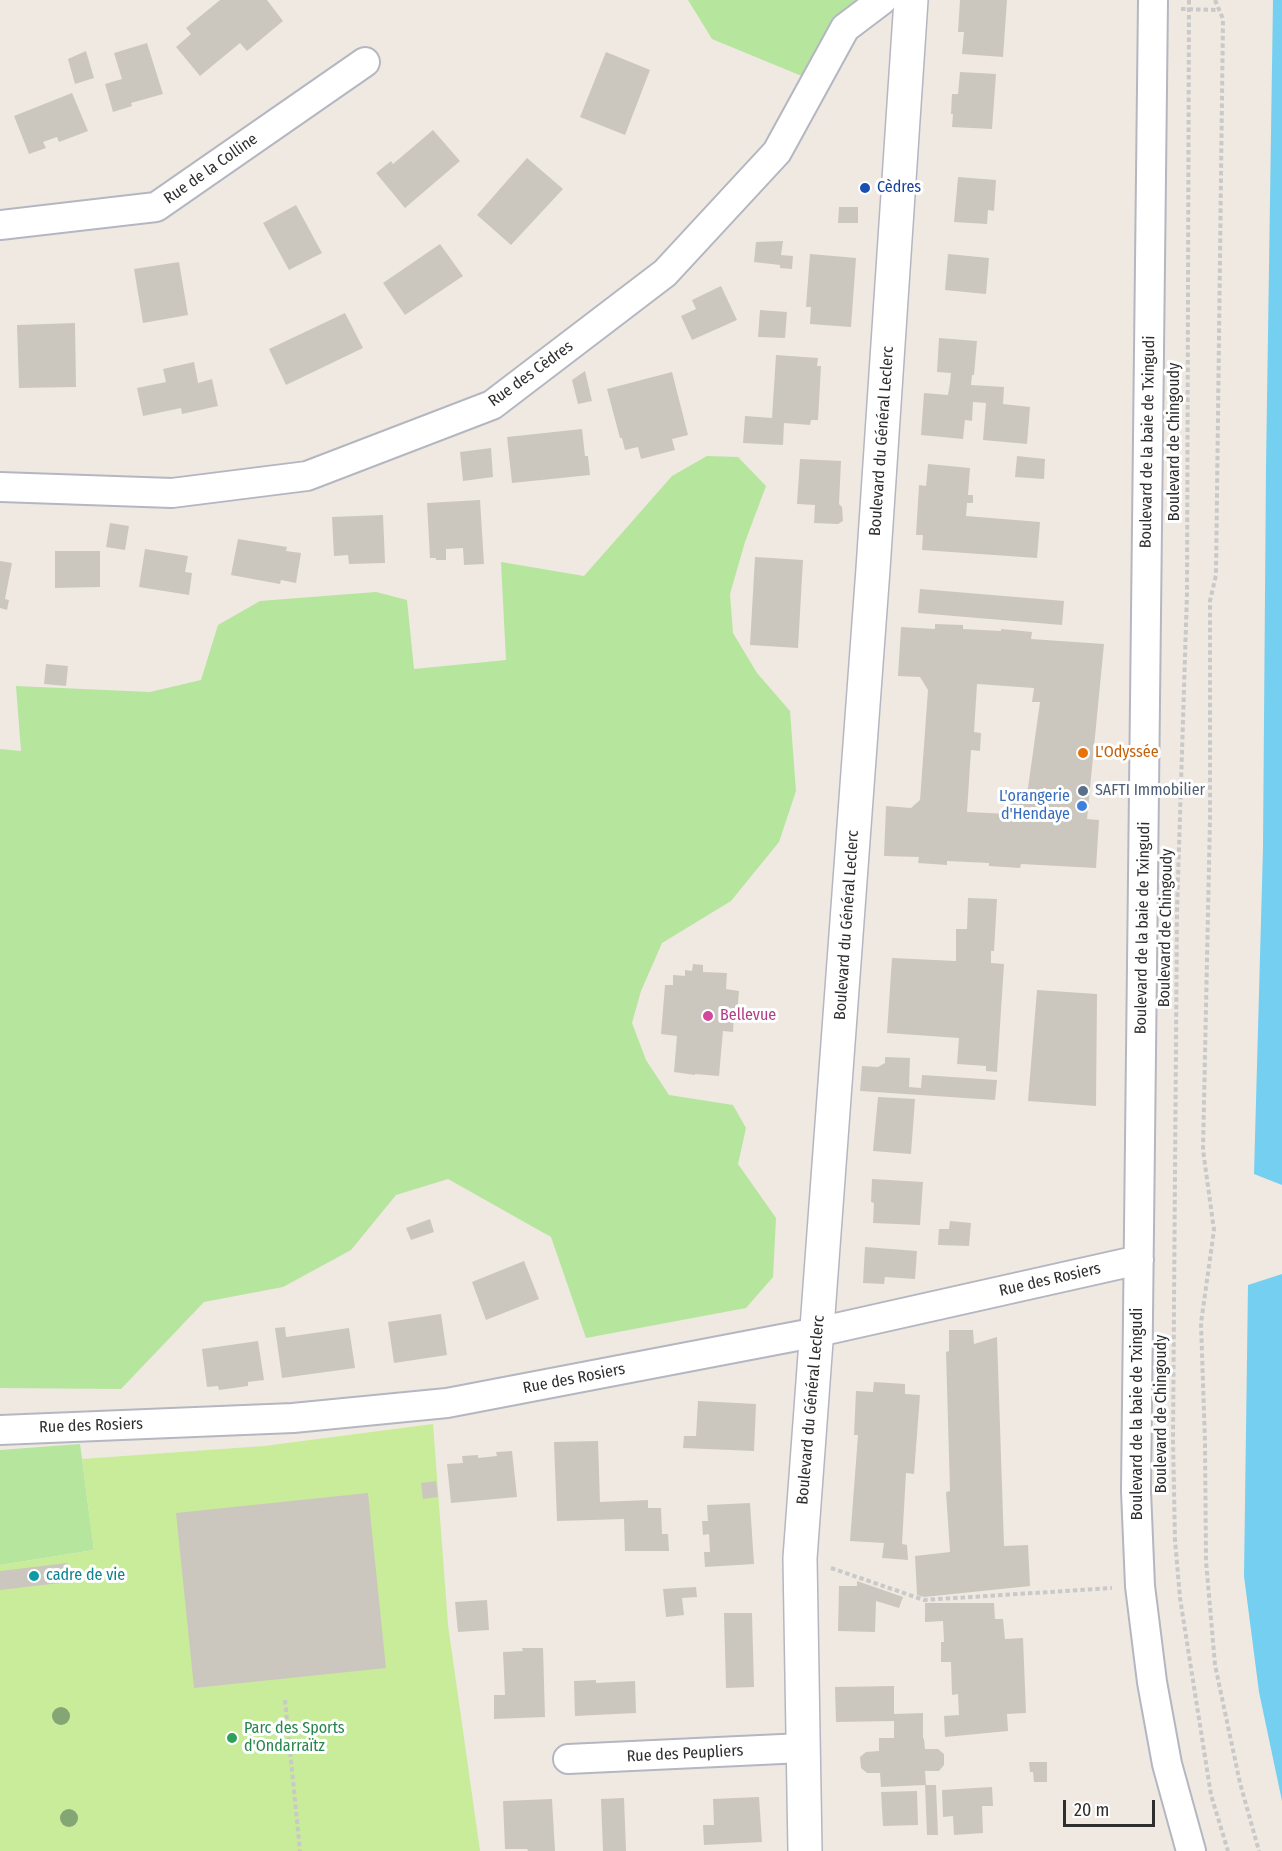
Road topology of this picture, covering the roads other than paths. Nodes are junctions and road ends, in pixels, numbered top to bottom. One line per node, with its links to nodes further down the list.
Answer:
1 (882, 0): 6 (street, Rue des Cèdres)
2 (911, 0): 8 (main road, Boulevard du Général Leclerc)
3 (1153, 4): 7 (street, Boulevard de la baie de Txingudi)
4 (365, 62): 5 (street, Rue de la Colline)
5 (0, 225)
6 (0, 487)
7 (1139, 1260): 8 (street, Rue des Rosiers); 13 (street, Boulevard de la baie de Txingudi)
8 (818, 1332): 9 (street, Rue des Rosiers); 10 (main road, Boulevard du Général Leclerc)
9 (0, 1430)
10 (803, 1748): 11 (street, Rue des Peupliers); 12 (main road, Boulevard du Général Leclerc)
11 (568, 1759)
12 (805, 1851)
13 (1191, 1851)

